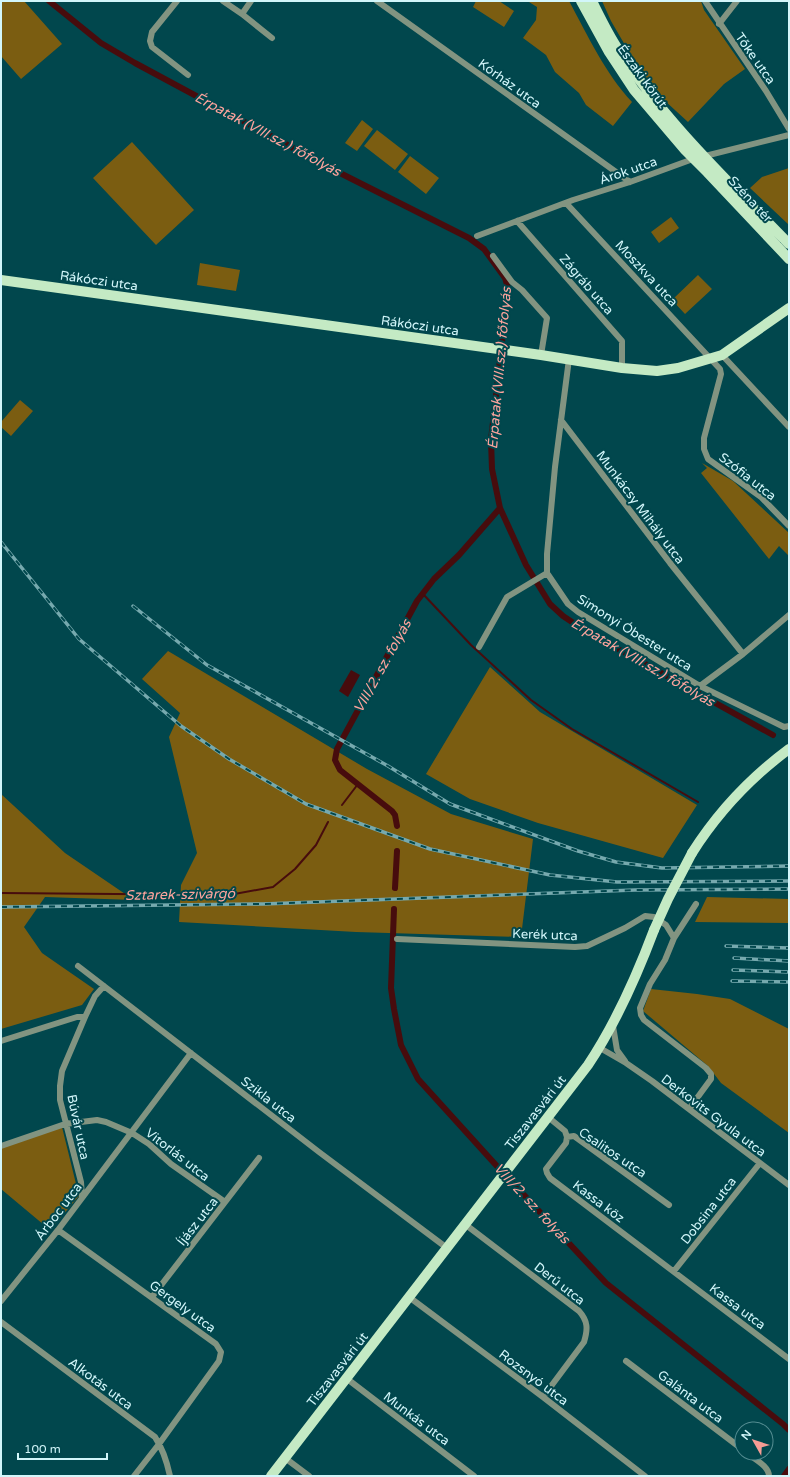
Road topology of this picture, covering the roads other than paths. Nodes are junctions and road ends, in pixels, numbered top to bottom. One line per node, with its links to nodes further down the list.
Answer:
1 (177, 1): 12 (street)
2 (223, 1): 9 (street)
3 (251, 1): 9 (street)
4 (377, 1): 17 (street, Kórház utca)
5 (581, 1): 16 (main road, Északi körút)
6 (592, 1): 15 (main road, Északi körút)
7 (705, 1): 10 (street, Tőke utca)
8 (737, 1): 10 (street)
9 (242, 14): 11 (street)
10 (719, 24): 13 (street, Tőke utca)
11 (272, 38)
12 (188, 75)
13 (789, 129)
14 (789, 135): 15 (street, Árok utca)
15 (704, 157): 16 (street, Árok utca); 21 (main road, Széna tér)
16 (693, 159): 17 (street, Árok utca); 23 (main road, Széna tér)
17 (630, 182): 18 (street, Árok utca)
18 (566, 203): 19 (street, Árok utca); 29 (street, Moszkva utca)
19 (517, 221): 20 (street, Árok utca); 31 (street, Zágráb utca)
20 (477, 236)
21 (789, 244)
22 (493, 256): 26 (street)
23 (789, 259)
24 (1, 280): 26 (main road, Rákóczi utca)
25 (789, 308): 27 (main road, Rákóczi utca)
26 (541, 355): 28 (main road, Rákóczi utca)
27 (722, 355): 29 (main road, Rákóczi utca); 30 (street)
28 (569, 359): 31 (main road, Rákóczi utca); 33 (street)
29 (711, 359): 31 (main road, Rákóczi utca); 32 (street)
30 (730, 364): 32 (street); 34 (street)
31 (622, 368)
32 (720, 369): 35 (street, Szófia utca)
33 (561, 420): 36 (street); 39 (street, Munkácsy Mihály utca)
34 (789, 427)
35 (789, 526)
36 (547, 573): 38 (street); 40 (street, Simonyi Óbester utca)
37 (789, 615): 39 (street)
38 (479, 646)
39 (743, 654): 40 (street)
40 (700, 686): 41 (street, Simonyi Óbester utca)
41 (789, 726)
42 (789, 749): 49 (main road, Tiszavasvári út, bridge)
43 (696, 904): 44 (street)
44 (674, 938): 45 (street, Kerék utca); 54 (street)
45 (397, 939)
46 (78, 966): 47 (street, Szikla utca)
47 (104, 986): 48 (street, Búvár utca); 52 (street, Szikla utca)
48 (85, 1017): 50 (street); 56 (street, Búvár utca)
49 (613, 1026): 51 (main road, Tiszavasvári út); 53 (street, Derkovits Gyula utca)
50 (1, 1041)
51 (600, 1048): 53 (street, Derkovits Gyula utca); 55 (main road, Tiszavasvári út)
52 (191, 1053): 57 (street, Árboc utca); 68 (street, Szikla utca)
53 (626, 1063): 54 (street, Derkovits Gyula utca)
54 (689, 1109): 61 (street, Derkovits Gyula utca)
55 (548, 1117): 58 (street, Csalitos utca); 66 (main road, Tiszavasvári út)
56 (65, 1124): 57 (street, Vitorlás utca); 59 (street, Vitorlás utca); 63 (street, Búvár utca)
57 (132, 1132): 63 (street, Árboc utca); 64 (street, Vitorlás utca)
58 (567, 1136): 65 (street, Csalitos utca); 69 (street, Kassa köz)
59 (1, 1146)
60 (259, 1158): 64 (street, Íjász utca)
61 (760, 1163): 62 (street, Derkovits Gyula utca); 69 (street, Dobsina utca)
62 (789, 1185)
63 (82, 1197): 67 (street, Árboc utca)
64 (225, 1202): 70 (street, Íjász utca)
65 (669, 1205)
66 (466, 1225): 68 (main road, Tiszavasvári út); 77 (street, Derű utca)
67 (58, 1230): 70 (street, Gergely utca); 72 (street, Árboc utca)
68 (447, 1248): 71 (main road, Tiszavasvári út)
69 (674, 1271): 74 (street, Kassa utca)
70 (152, 1297): 78 (street, Gergely utca)
71 (409, 1297): 76 (main road, Tiszavasvári út); 77 (street, Rozsnyó utca)
72 (1, 1301)
73 (1, 1322): 78 (street, Alkotás utca)
74 (789, 1359)
75 (626, 1361): 79 (street, Galánta utca)
76 (346, 1378): 80 (main road, Tiszavasvári út); 86 (street, Munkás utca)
77 (543, 1397): 87 (street, Rozsnyó utca)
78 (159, 1444): 82 (street); 83 (street, Alkotás utca)
79 (734, 1444)
80 (285, 1458): 84 (main road, Tiszavasvári út); 85 (street)
81 (758, 1461): 88 (street)
82 (134, 1476)
83 (170, 1476)
84 (271, 1476)
85 (309, 1476)
86 (474, 1476)
87 (646, 1476)
88 (769, 1476)

